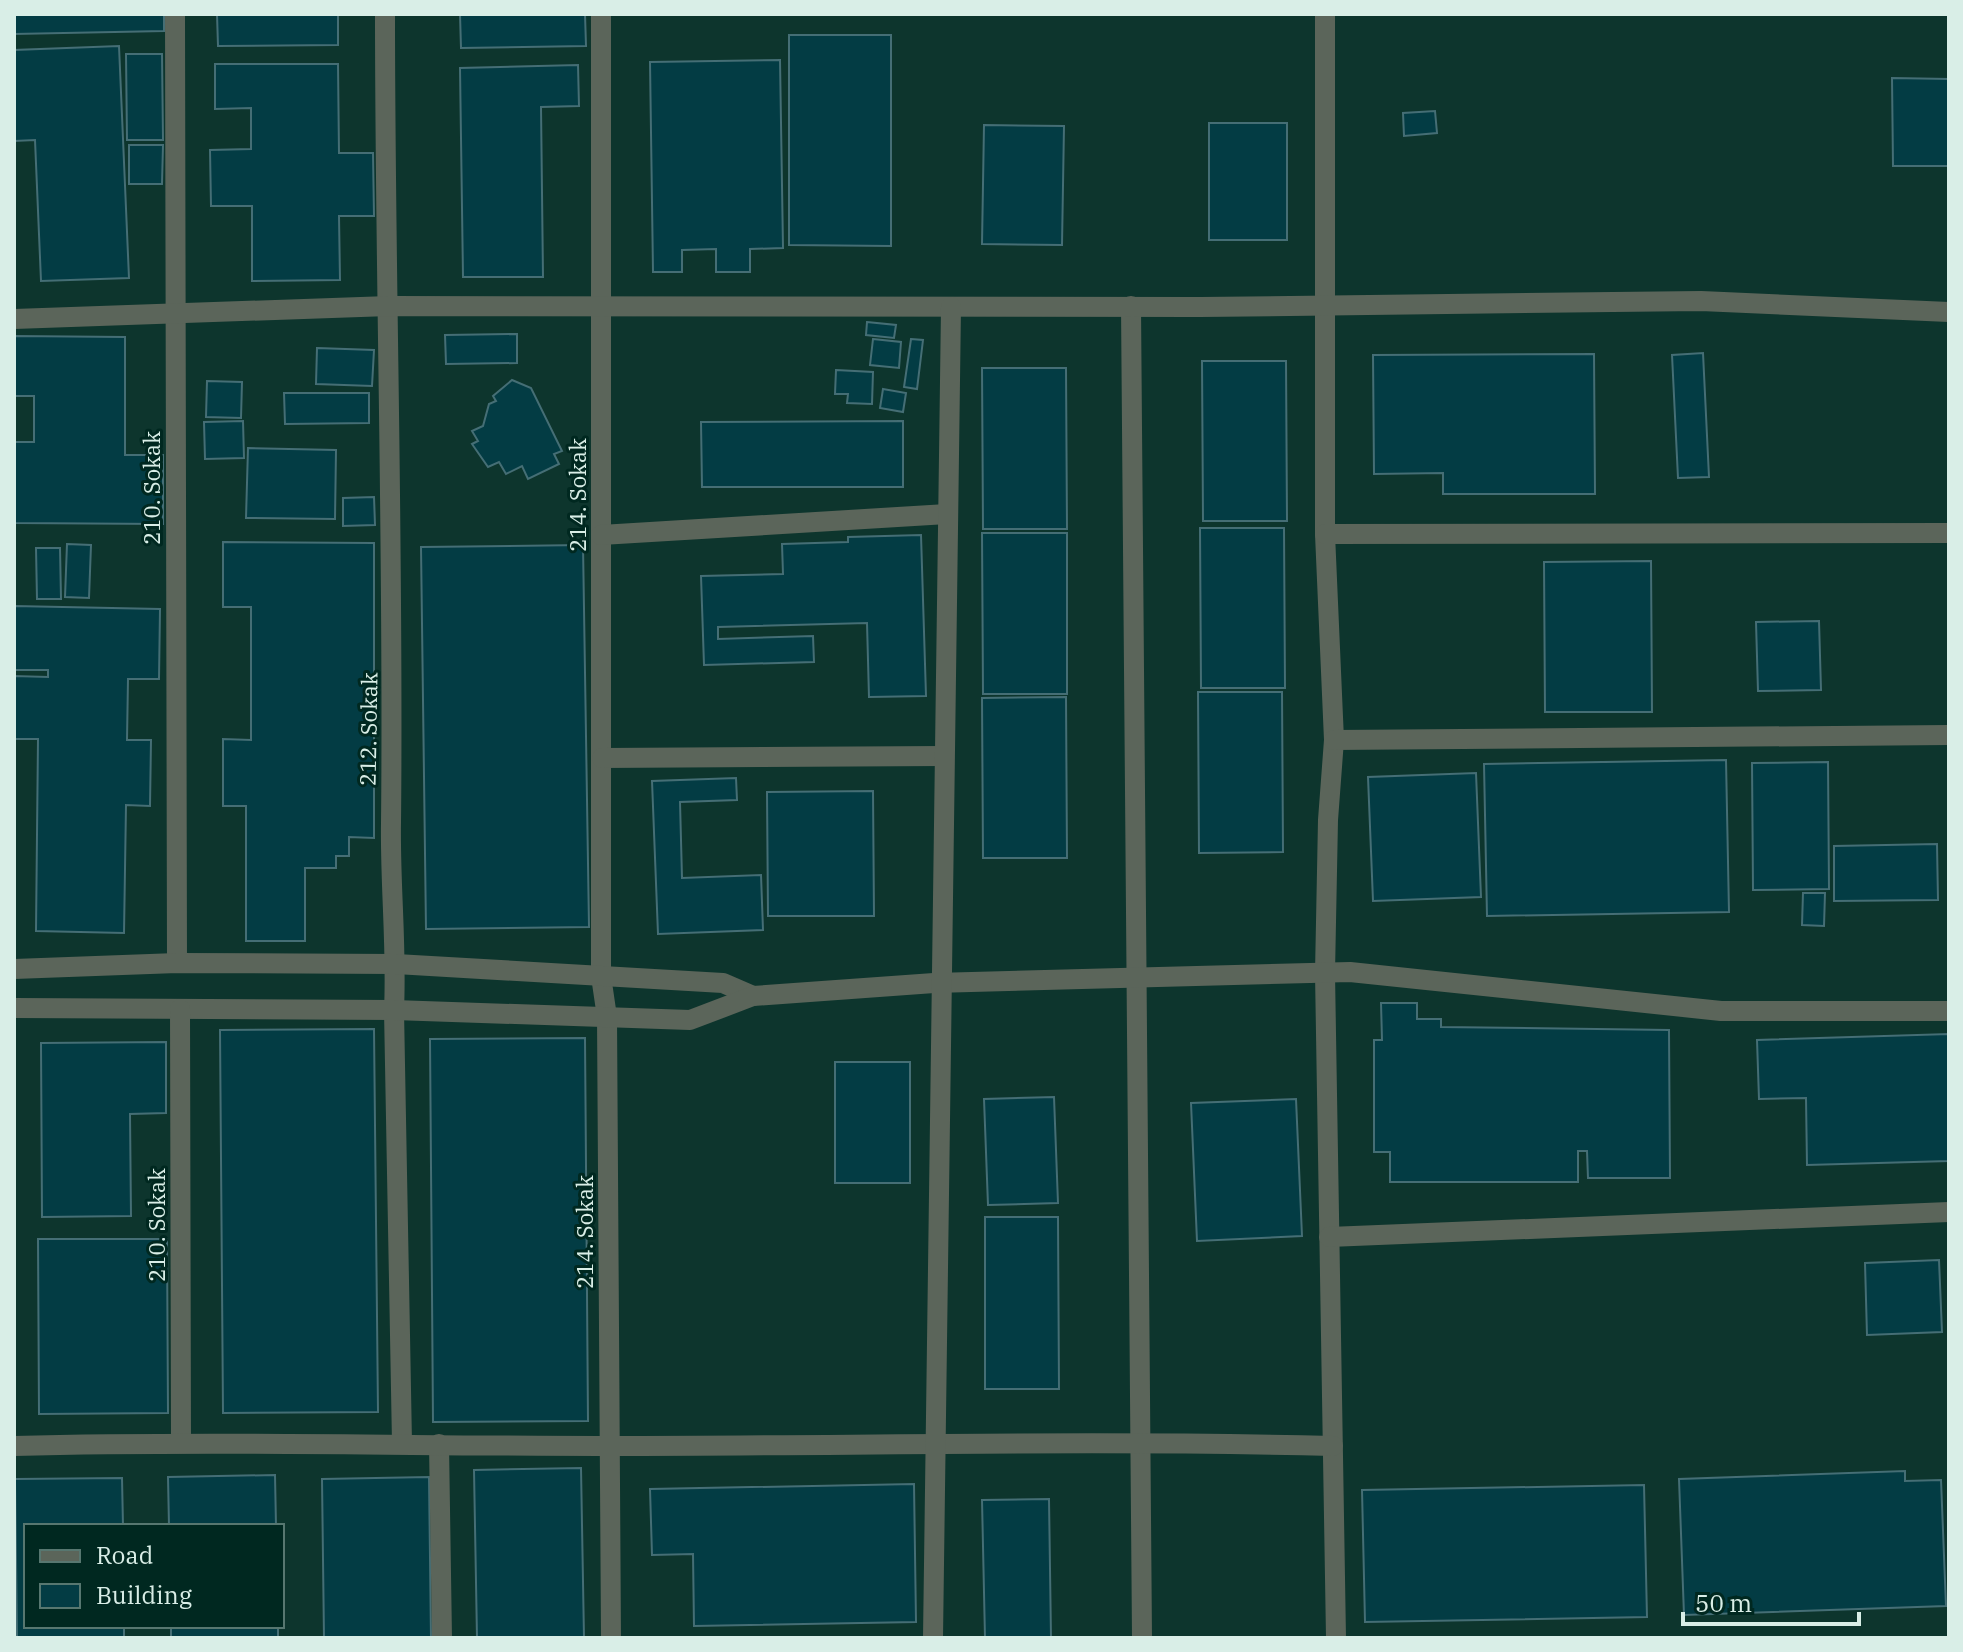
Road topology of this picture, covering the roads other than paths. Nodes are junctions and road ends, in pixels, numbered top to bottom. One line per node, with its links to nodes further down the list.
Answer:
1 (175, 14): 11 (street, 210. Sokak)
2 (385, 14): 6 (street, 212. Sokak)
3 (601, 14): 8 (street, 214. Sokak)
4 (1325, 14): 5 (street)
5 (1325, 305): 7 (street); 10 (street); 15 (street)
6 (389, 306): 8 (street); 11 (street); 22 (street, 212. Sokak)
7 (1131, 306): 9 (street); 26 (street)
8 (602, 307): 9 (street); 16 (street, 214. Sokak)
9 (951, 307): 13 (street)
10 (1949, 312)
11 (175, 313): 12 (street); 21 (street, 210. Sokak)
12 (14, 319)
13 (947, 514): 16 (street); 19 (street)
14 (1949, 533): 15 (street)
15 (1325, 534): 18 (street)
16 (601, 535): 20 (street, 214. Sokak)
17 (1949, 735): 18 (street)
18 (1334, 740): 24 (street)
19 (944, 756): 20 (street); 27 (street)
20 (602, 758): 25 (street, 214. Sokak)
21 (177, 963): 22 (street); 23 (street)
22 (396, 964): 25 (street); 31 (street, 212. Sokak)
23 (14, 969)
24 (1325, 973): 26 (street); 32 (street); 35 (street)
25 (601, 976): 28 (street); 33 (street, 214. Sokak)
26 (1135, 978): 27 (street); 36 (street)
27 (941, 983): 28 (street); 39 (street)
28 (753, 996): 33 (street)
29 (14, 1008): 30 (street)
30 (180, 1009): 31 (street); 37 (street, 210. Sokak)
31 (394, 1010): 33 (street); 38 (street, 212. Sokak)
32 (1949, 1011)
33 (607, 1017): 42 (street, 214. Sokak)
34 (1949, 1212): 35 (street)
35 (1329, 1237): 43 (street)
36 (1140, 1441): 39 (street); 43 (street); 47 (street)
37 (181, 1442): 38 (street); 41 (street)
38 (402, 1443): 40 (street)
39 (935, 1443): 42 (street); 46 (street)
40 (439, 1444): 42 (street); 44 (street)
41 (14, 1446)
42 (609, 1446): 45 (street, 214. Sokak)
43 (1333, 1446): 48 (street)
44 (442, 1638)
45 (611, 1638)
46 (933, 1638)
47 (1142, 1638)
48 (1336, 1638)

